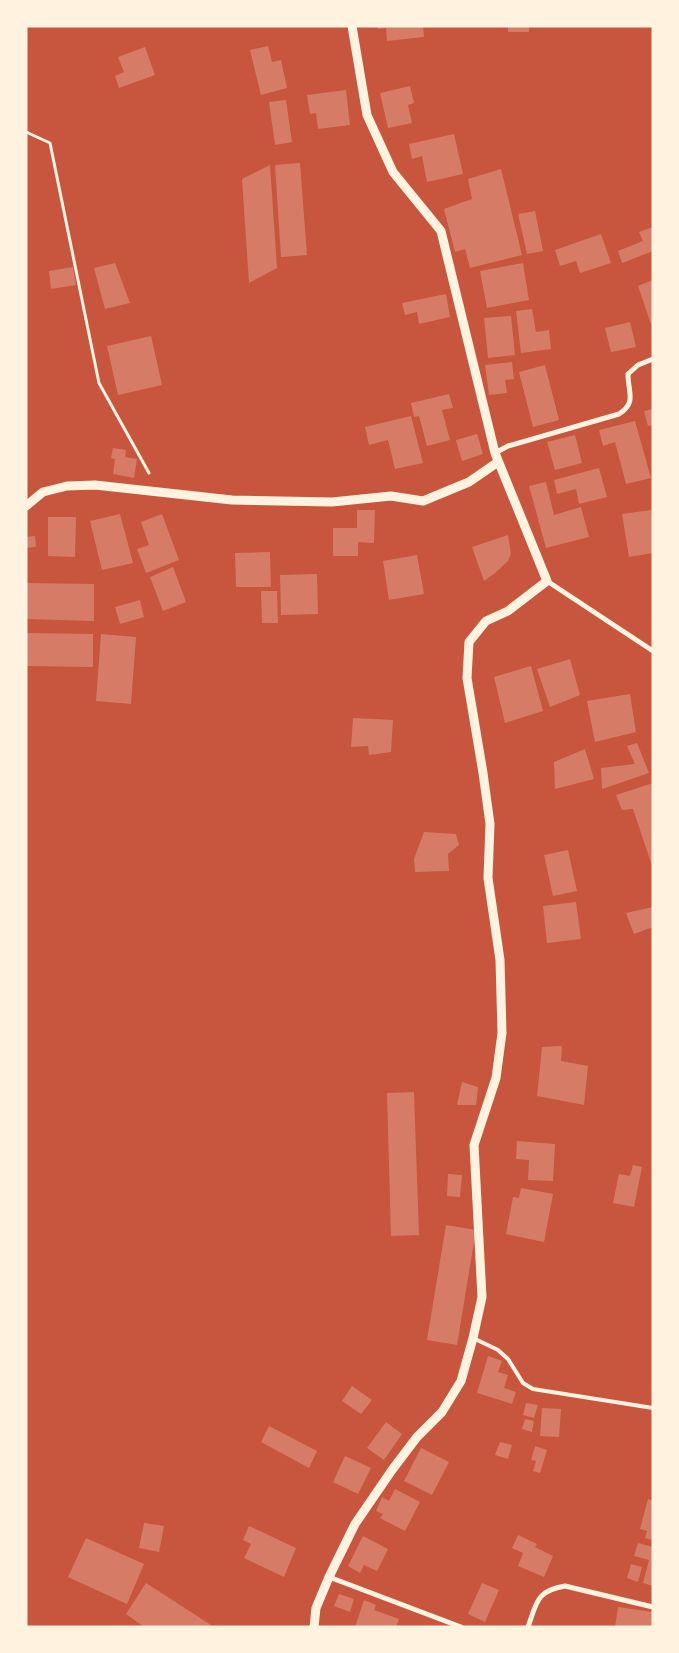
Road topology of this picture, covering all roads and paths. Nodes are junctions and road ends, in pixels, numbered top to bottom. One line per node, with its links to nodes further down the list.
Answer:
1 (352, 26): 4 (street)
2 (26, 132): 5 (path)
3 (653, 359): 4 (street)
4 (496, 458): 5 (street); 7 (street)
5 (159, 492): 6 (street)
6 (26, 506)
7 (547, 581): 8 (street); 9 (street)
8 (653, 651)
9 (473, 1338): 10 (lane); 11 (street)
10 (653, 1408)
11 (329, 1577): 13 (street); 14 (street)
12 (653, 1607): 15 (street)
13 (314, 1627)
14 (460, 1627)
15 (528, 1627)

